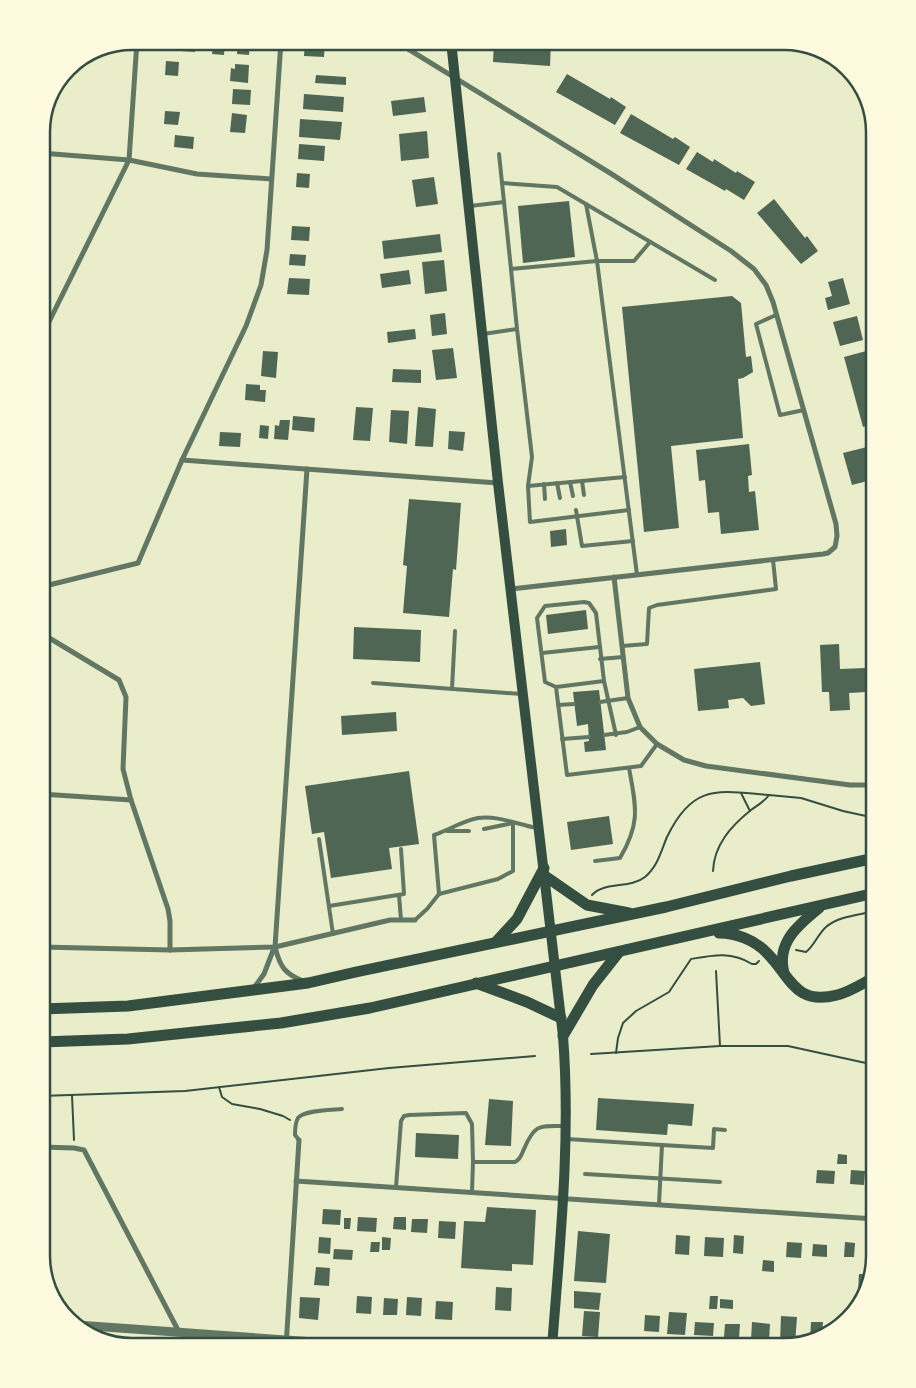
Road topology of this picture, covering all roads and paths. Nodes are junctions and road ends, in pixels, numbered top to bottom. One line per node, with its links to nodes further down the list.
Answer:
1 (136, 50): 8 (street)
2 (280, 50): 9 (street)
3 (409, 50): 5 (street)
4 (452, 50): 5 (main road)
5 (455, 79): 13 (main road); 18 (street)
6 (50, 154): 8 (street)
7 (498, 154): 10 (lane)
8 (129, 160): 9 (street); 19 (street)
9 (271, 179): 23 (street)
10 (502, 183): 11 (lane); 12 (lane)
11 (504, 202): 13 (lane); 16 (lane)
12 (586, 204): 14 (lane); 15 (lane)
13 (470, 206): 21 (main road)
14 (650, 242): 15 (lane); 17 (lane)
15 (597, 261): 16 (lane); 25 (lane)
16 (511, 270): 20 (lane)
17 (715, 280)
18 (776, 315): 22 (street); 22 (lane)
19 (50, 320)
20 (518, 329): 21 (lane); 31 (lane)
21 (483, 334): 28 (main road)
22 (804, 410): 46 (street)
23 (182, 460): 24 (street); 49 (street)
24 (307, 469): 28 (street); 107 (street)
25 (625, 477): 26 (lane); 38 (lane)
26 (582, 481): 27 (lane); 32 (lane)
27 (570, 482): 29 (lane); 33 (lane)
28 (498, 483): 50 (main road)
29 (557, 483): 30 (lane); 34 (lane)
30 (544, 484): 31 (lane); 35 (lane)
31 (528, 486): 44 (lane)
32 (584, 495)
33 (573, 496)
34 (560, 498)
35 (545, 499)
36 (587, 509): 41 (lane)
37 (576, 510): 42 (lane)
38 (629, 510): 41 (lane); 45 (lane)
39 (563, 512): 43 (lane)
40 (546, 513): 44 (lane)
41 (588, 515): 42 (lane)
42 (577, 516): 43 (lane); 45 (lane)
43 (564, 518): 44 (lane)
44 (547, 520)
45 (633, 541): 47 (lane)
46 (772, 560): 47 (street); 54 (lane)
47 (637, 575): 48 (street)
48 (614, 577): 50 (street); 54 (street)
49 (50, 585)
50 (511, 588): 62 (main road)
51 (455, 631): 61 (lane)
52 (50, 638): 79 (street)
53 (599, 646): 55 (lane); 55 (lane); 57 (lane)
54 (622, 646): 56 (street)
55 (542, 653): 60 (lane)
56 (623, 657): 57 (lane); 63 (street)
57 (600, 659): 58 (lane)
58 (604, 681): 60 (lane); 64 (lane)
59 (373, 683): 61 (lane)
60 (556, 687): 67 (lane)
61 (452, 689): 62 (lane)
62 (524, 694): 84 (main road)
63 (628, 698): 64 (lane); 68 (street)
64 (608, 701): 65 (lane); 69 (lane)
65 (600, 702)
66 (574, 704): 67 (lane)
67 (558, 706): 72 (lane)
68 (640, 727): 69 (lane); 73 (street)
69 (616, 735): 70 (lane)
70 (604, 736)
71 (589, 737): 72 (lane)
72 (562, 739): 74 (lane)
73 (657, 744): 74 (lane); 75 (street)
74 (629, 768): 89 (lane)
75 (866, 784)
76 (740, 793): 78 (path); 80 (path); 96 (path)
77 (50, 795): 79 (street)
78 (768, 795): 80 (path); 81 (path)
79 (132, 800): 108 (street)
80 (750, 811): 91 (path)
81 (866, 816)
82 (513, 823): 83 (lane); 84 (lane); 85 (lane); 93 (lane)
83 (484, 829)
84 (539, 829): 92 (main road)
85 (447, 831): 86 (lane); 93 (lane)
86 (469, 831)
87 (319, 839): 98 (lane)
88 (401, 849): 95 (lane)
89 (595, 860)
90 (866, 860): 99 (main road)
91 (713, 871)
92 (544, 872): 99 (main road); 102 (main road); 105 (main road)
93 (439, 894): 101 (lane)
94 (866, 894): 97 (main road)
95 (399, 895): 98 (lane); 100 (lane)
96 (590, 897)
97 (822, 905): 103 (main road); 113 (main road)
98 (328, 906): 104 (lane)
99 (635, 914): 102 (main road)
100 (401, 920): 101 (street); 104 (street)
101 (414, 920)
102 (551, 932): 105 (main road); 111 (main road)
103 (704, 932): 109 (main road); 113 (main road)
104 (333, 934): 107 (street)
105 (496, 942): 115 (main road)
106 (50, 947): 108 (street)
107 (274, 947): 108 (street); 115 (street); 117 (street)
108 (170, 950)
109 (619, 952): 111 (main road); 120 (main road)
110 (691, 959): 123 (path)
111 (555, 966): 116 (main road); 119 (main road)
112 (716, 971): 122 (path)
113 (785, 975): 114 (main road)
114 (866, 981)
115 (308, 983): 117 (main road)
116 (476, 983): 119 (main road); 121 (main road)
117 (252, 990): 118 (main road)
118 (50, 1010)
119 (561, 1018): 120 (main road)
120 (563, 1036): 132 (main road)
121 (50, 1042)
122 (720, 1046): 123 (path); 126 (path)
123 (616, 1052): 124 (path)
124 (592, 1054)
125 (534, 1056): 127 (path)
126 (866, 1063)
127 (219, 1087): 128 (path); 131 (path)
128 (72, 1094): 129 (path); 138 (path)
129 (50, 1095)
130 (342, 1109): 131 (lane)
131 (296, 1124): 135 (lane)
132 (565, 1126): 134 (main road); 139 (lane)
133 (725, 1130): 136 (lane)
134 (565, 1138): 136 (lane); 146 (main road)
135 (299, 1140): 142 (street)
136 (662, 1145): 141 (lane)
137 (50, 1147): 138 (street)
138 (74, 1148): 150 (street)
139 (473, 1162): 144 (lane); 145 (lane)
140 (585, 1174): 141 (lane)
141 (660, 1179): 143 (lane); 147 (lane)
142 (296, 1181): 144 (street); 152 (street)
143 (720, 1182)
144 (396, 1187): 145 (street)
145 (472, 1192): 146 (street)
146 (563, 1198): 147 (street); 153 (main road)
147 (659, 1204): 148 (street)
148 (866, 1218)
149 (89, 1326): 150 (street)
150 (179, 1332): 151 (street)
151 (238, 1338)
152 (287, 1338)
153 (553, 1338)

